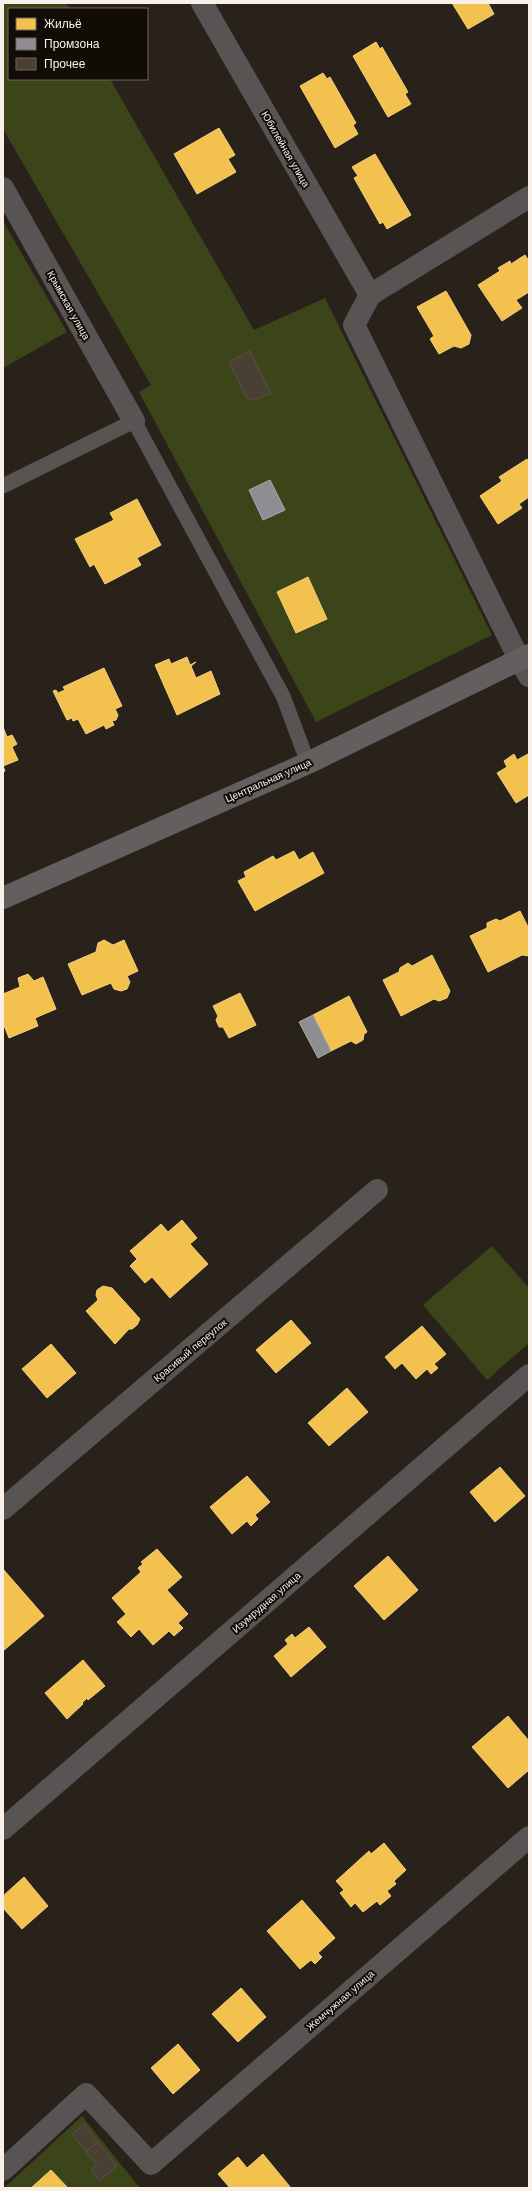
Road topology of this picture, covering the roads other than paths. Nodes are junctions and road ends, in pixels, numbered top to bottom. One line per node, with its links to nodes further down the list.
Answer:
1 (202, 3): 4 (street, Юбилейная улица)
2 (3, 188): 5 (street, Крымская улица)
3 (529, 197): 4 (street)
4 (370, 295): 7 (street)
5 (134, 421): 6 (lane); 8 (lane)
6 (3, 486)
7 (526, 664): 8 (main road, Центральная улица)
8 (308, 763): 9 (main road, Центральная улица)
9 (3, 898)
10 (377, 1190): 12 (street, Красивый переулок)
11 (529, 1374): 13 (street, Изумрудная улица)
12 (3, 1509)
13 (3, 1829)
14 (529, 1837): 15 (street, Жемчужная улица)
15 (3, 2170)

